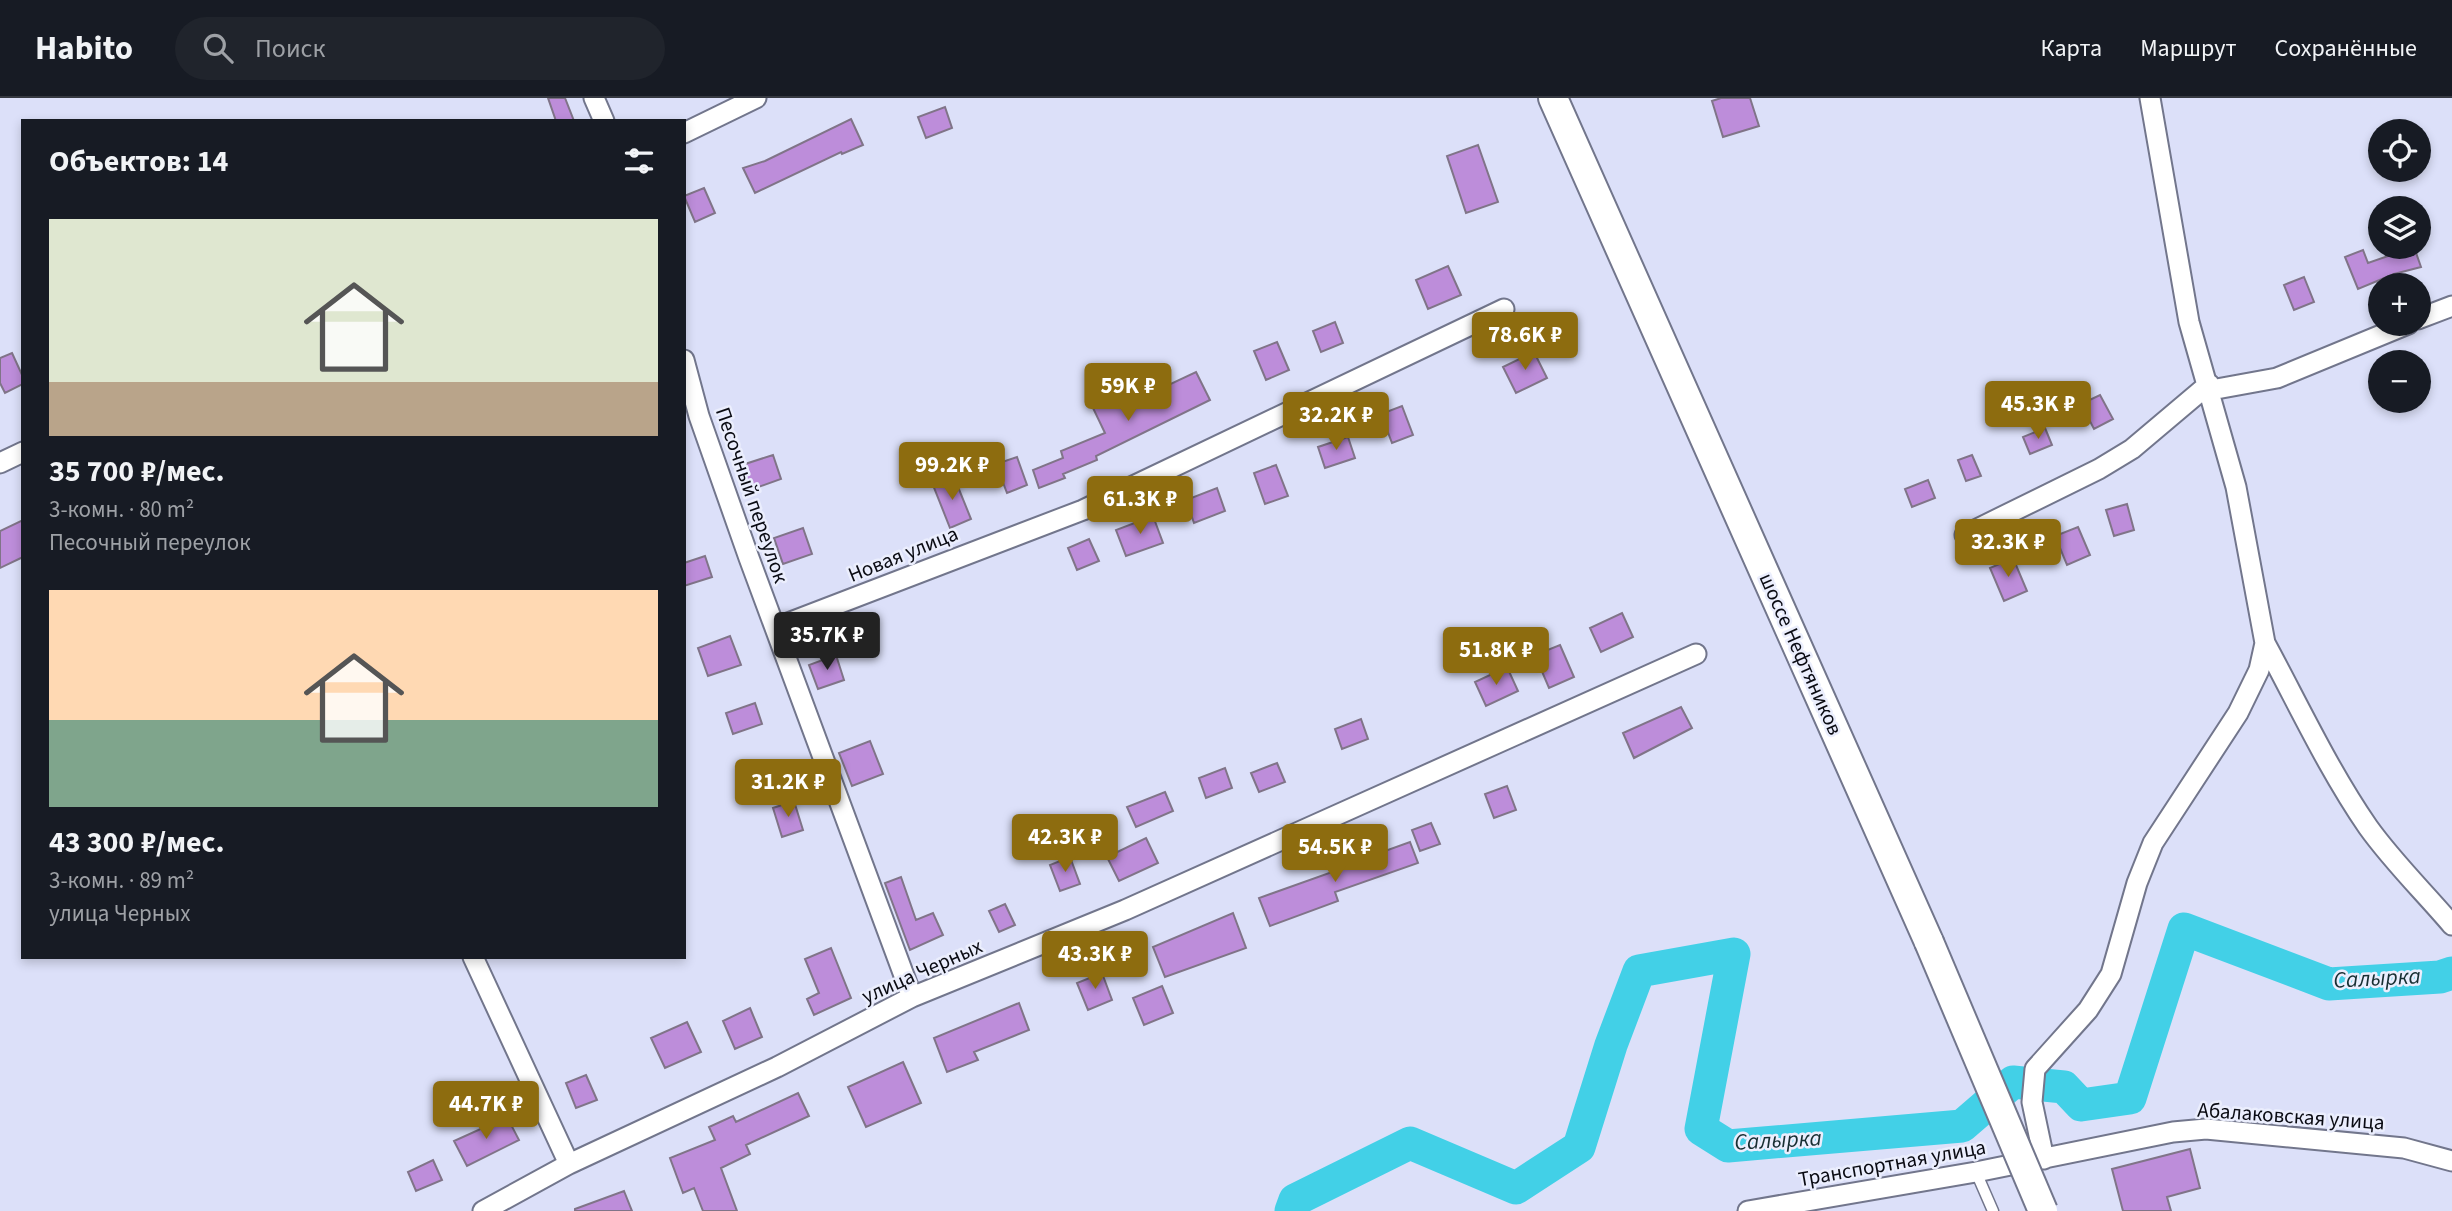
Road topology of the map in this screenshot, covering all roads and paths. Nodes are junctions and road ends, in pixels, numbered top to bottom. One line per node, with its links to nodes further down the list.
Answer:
1 (594, 98): 5 (street)
2 (756, 98): 6 (street)
3 (1553, 98): 29 (main road, шоссе Нефтяников, bridge)
4 (2150, 98): 12 (street)
5 (603, 119)
6 (686, 132)
7 (2452, 306): 9 (street)
8 (1504, 309): 16 (street, Новая улица)
9 (2431, 314)
10 (2379, 336): 12 (street)
11 (686, 367): 16 (street, Песочный переулок)
12 (2210, 387): 15 (street); 17 (street)
13 (21, 453): 14 (street)
14 (0, 463)
15 (1965, 535)
16 (775, 628): 21 (street, Песочный переулок)
17 (2265, 643): 19 (street); 22 (street)
18 (1696, 654): 21 (street, улица Черных)
19 (2450, 923)
20 (474, 959): 24 (street)
21 (912, 997): 24 (street, улица Черных)
22 (2045, 1159): 23 (street, Абалаковская улица); 25 (street, Транспортная улица)
23 (2452, 1161)
24 (569, 1164): 26 (street, улица Черных)
25 (1976, 1172): 27 (street, Транспортная улица); 28 (lane)
26 (483, 1211)
27 (1748, 1211)
28 (1993, 1211)
29 (2043, 1211)

